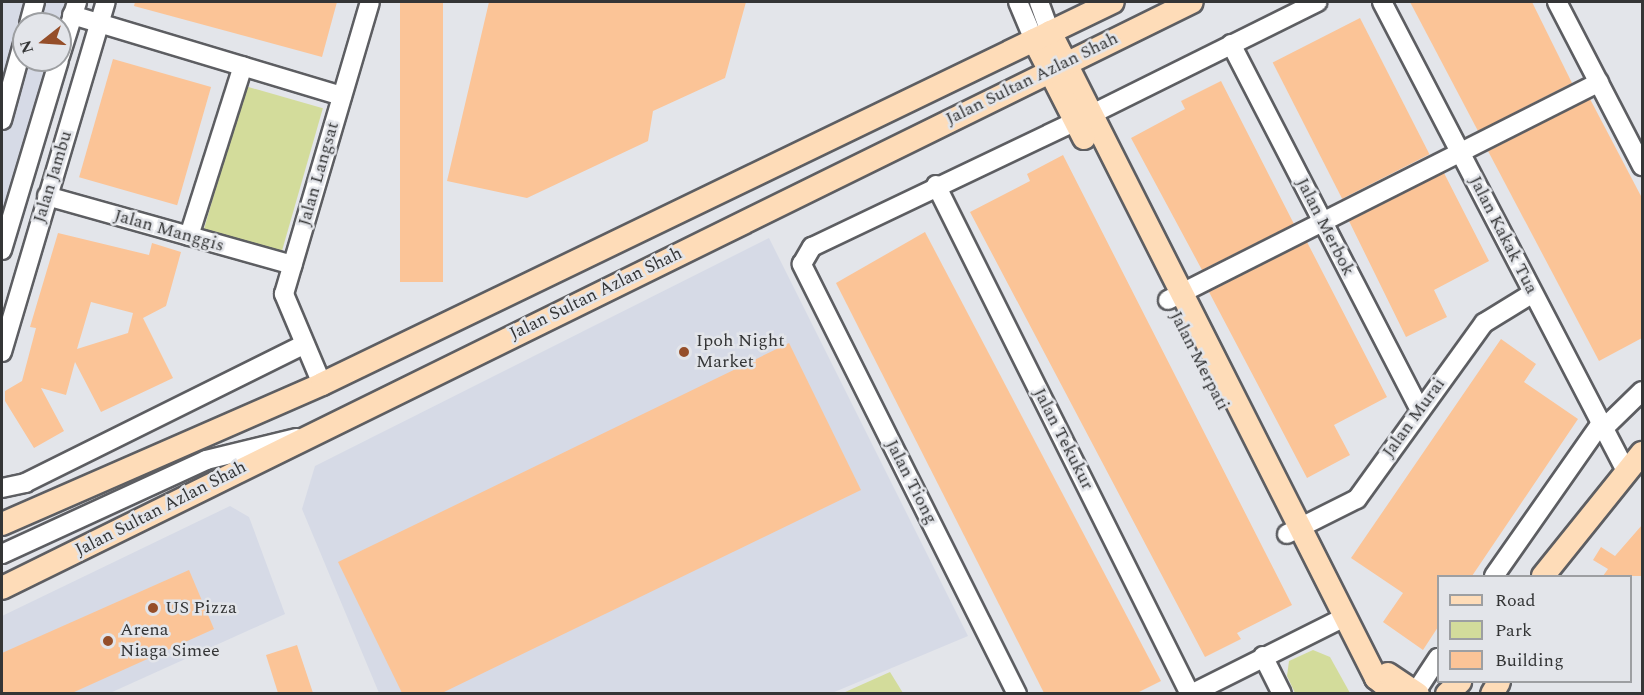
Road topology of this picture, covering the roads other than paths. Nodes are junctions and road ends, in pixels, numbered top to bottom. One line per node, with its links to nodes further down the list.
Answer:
1 (106, 2): 11 (street, Jalan Jambu)
2 (370, 2): 19 (street, Jalan Langsat)
3 (1018, 2): 12 (street)
4 (1039, 2): 12 (street)
5 (1113, 2): 12 (main road, Jalan Sultan Azlan Shah)
6 (1192, 2): 15 (main road, Jalan Sultan Azlan Shah)
7 (1318, 2): 13 (street)
8 (1382, 2): 22 (street, Jalan Kakak Tua)
9 (1557, 2): 18 (street)
10 (74, 8): 11 (street)
11 (100, 23): 14 (street); 25 (street, Jalan Jambu)
12 (1042, 36): 15 (main road, Jalan Merpati); 35 (main road, Jalan Sultan Azlan Shah)
13 (1231, 45): 20 (street); 26 (street, Jalan Merbok)
14 (243, 66): 19 (street); 28 (street)
15 (1057, 67): 20 (main road, Jalan Merpati); 39 (main road, Jalan Sultan Azlan Shah)
16 (15, 72): 21 (street)
17 (55, 72): 27 (street, Jalan Jambu)
18 (1599, 82): 22 (street); 23 (street)
19 (342, 96): 30 (street, Jalan Langsat)
20 (1083, 118): 24 (street); 32 (main road, Jalan Merpati)
21 (2, 120)
22 (1460, 152): 26 (street); 31 (street, Jalan Kakak Tua)
23 (1642, 166)
24 (936, 185): 54 (street, Jalan Tiong); 55 (street, Jalan Tekukur)
25 (47, 196): 28 (street, Jalan Manggis); 34 (street, Jalan Jambu)
26 (1323, 222): 32 (street); 37 (street, Jalan Merbok)
27 (5, 227): 29 (street, Jalan Jambu)
28 (189, 236): 30 (street, Jalan Manggis)
29 (2, 250)
30 (292, 265): 33 (street, Jalan Langsat)
31 (1533, 293): 37 (street, Jalan Murai); 38 (street, Jalan Kakak Tua)
32 (1174, 297): 44 (main road, Jalan Merpati)
33 (303, 345): 35 (street, Jalan Langsat); 42 (street)
34 (2, 352)
35 (322, 384): 43 (main road, Jalan Sultan Azlan Shah)
36 (1642, 391): 38 (street)
37 (1419, 409): 44 (street, Jalan Murai)
38 (1602, 425): 41 (street, Jalan Kakak Tua); 46 (street)
39 (307, 435): 45 (street); 48 (main road, Jalan Sultan Azlan Shah)
40 (1642, 453): 41 (main road)
41 (1625, 469): 47 (main road)
42 (2, 488)
43 (2, 524)
44 (1294, 531): 49 (main road, Jalan Merpati)
45 (2, 554)
46 (1495, 575)
47 (1546, 575)
48 (2, 588)
49 (1339, 621): 50 (main road, Jalan Merpati); 51 (street); 53 (main road, Jalan Merpati)
50 (1358, 642): 57 (main road, Jalan Merpati); 58 (main road)
51 (1263, 656): 55 (street); 56 (street)
52 (1437, 660): 58 (street)
53 (1367, 688)
54 (1017, 693)
55 (1191, 693)
56 (1282, 693)
57 (1396, 693)
58 (1417, 693)

